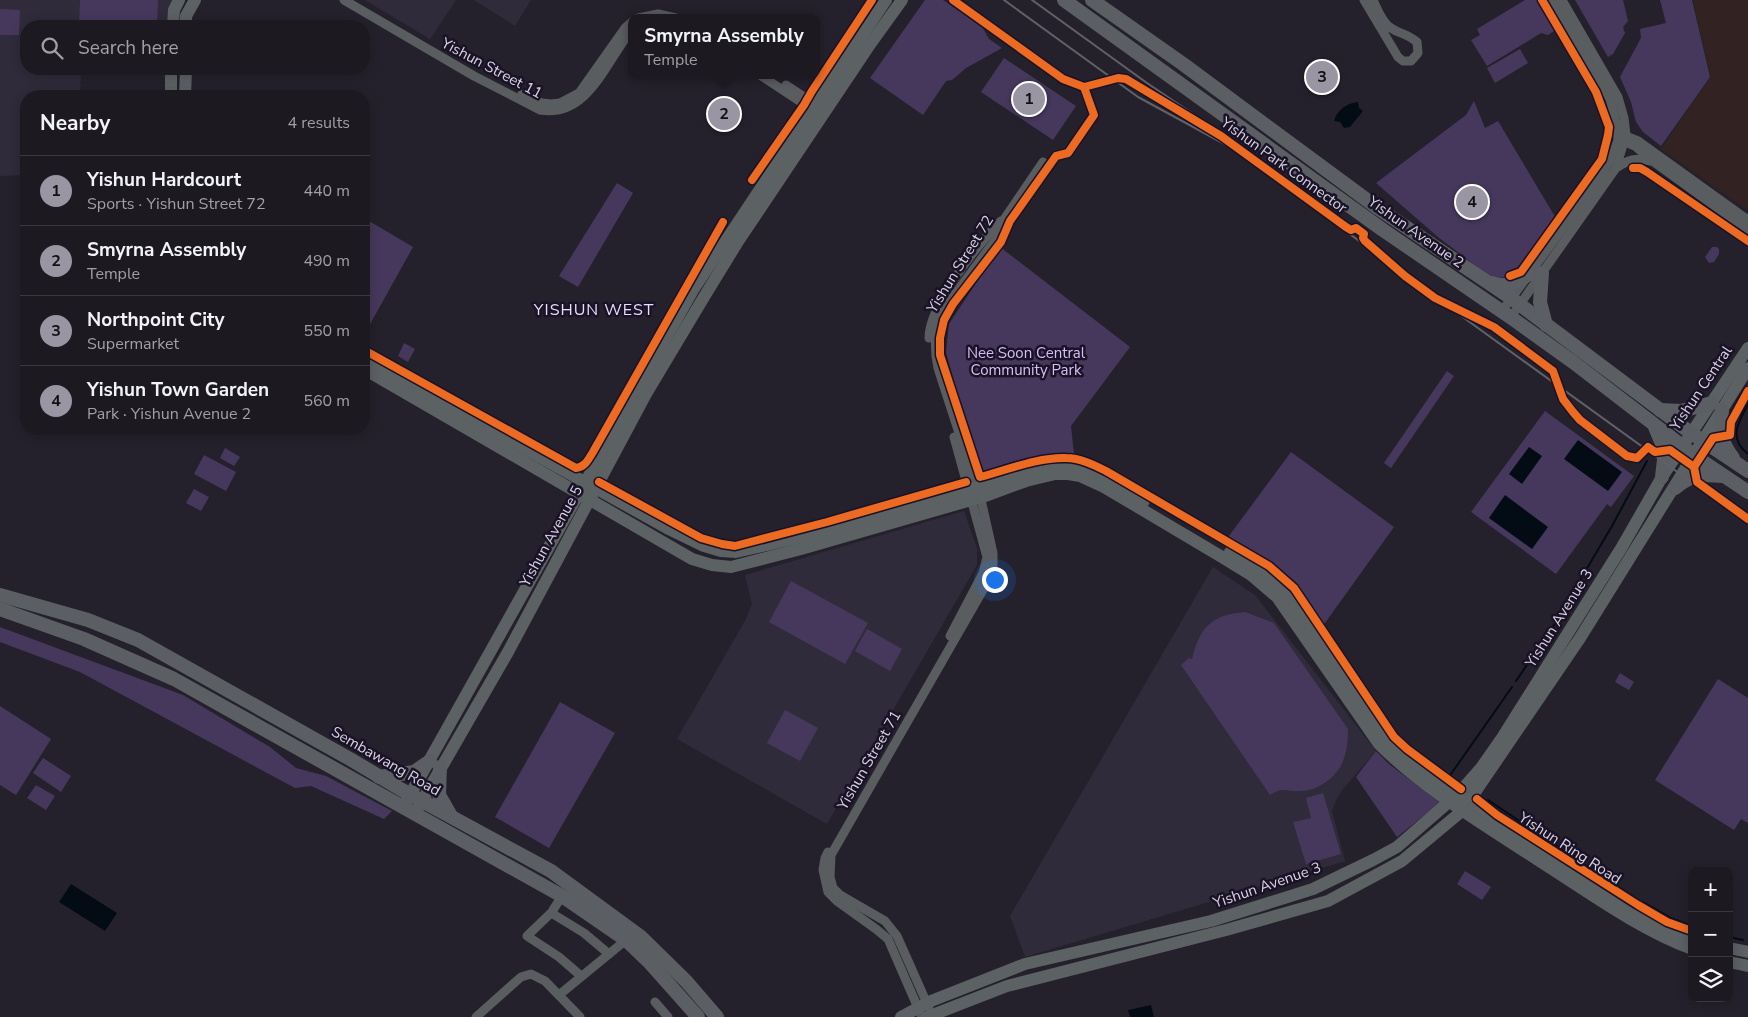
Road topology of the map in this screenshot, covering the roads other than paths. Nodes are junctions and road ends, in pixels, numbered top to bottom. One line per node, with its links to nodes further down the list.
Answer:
1 (179, 0): 13 (main road)
2 (195, 0): 14 (main road)
3 (344, 0): 16 (street, Yishun Street 11)
4 (354, 0): 15 (street, Yishun Street 11)
5 (886, 0): 23 (main road, Yishun Avenue 5)
6 (902, 0): 23 (main road, Yishun Avenue 5)
7 (1064, 0): 33 (main road, Yishun Avenue 2)
8 (1092, 0): 31 (main road, Yishun Avenue 2)
9 (1364, 0): 10 (street)
10 (1373, 0)
11 (1553, 0): 24 (street)
12 (1562, 0): 24 (street)
13 (173, 20)
14 (186, 20)
15 (628, 25)
16 (628, 36)
17 (171, 75): 21 (main road)
18 (186, 75): 22 (main road)
19 (767, 79): 23 (street)
20 (776, 79): 23 (street)
21 (171, 90)
22 (185, 90)
23 (819, 110): 50 (main road, Yishun Avenue 5)
24 (1622, 138): 26 (street); 27 (street); 28 (street); 30 (street)
25 (1043, 162): 52 (street, Yishun Street 72)
26 (1654, 162): 27 (street); 29 (street)
27 (1616, 168): 30 (street)
28 (1748, 220)
29 (1748, 230)
30 (1536, 273): 31 (main road); 32 (street); 34 (main road)
31 (1484, 279): 32 (main road, Yishun Avenue 2)
32 (1515, 301): 33 (street); 34 (main road, Yishun Avenue 2)
33 (1506, 314): 41 (main road, Yishun Avenue 2)
34 (1546, 325): 40 (main road, Yishun Avenue 2)
35 (1748, 348): 39 (main road, Yishun Central)
36 (370, 363): 50 (main road, Yishun Ring Road)
37 (1748, 368): 39 (main road, Yishun Central)
38 (370, 373): 50 (main road, Yishun Ring Road)
39 (1717, 407): 40 (main road); 42 (main road, Yishun Central); 45 (main road)
40 (1660, 410): 42 (main road, Yishun Avenue 2)
41 (1654, 426): 43 (main road, Yishun Avenue 2); 48 (main road)
42 (1697, 437): 43 (main road, Yishun Central); 44 (main road, Yishun Central); 45 (main road, Yishun Avenue 2)
43 (1682, 446): 44 (main road, Yishun Avenue 2); 48 (main road, Yishun Avenue 3)
44 (1694, 455): 47 (main road, Yishun Avenue 2); 49 (main road, Yishun Avenue 3)
45 (1736, 463): 46 (main road, Yishun Avenue 2)
46 (1748, 471)
47 (1724, 476): 49 (main road); 51 (main road, Yishun Avenue 2)
48 (1662, 477): 58 (main road, Yishun Avenue 3)
49 (1674, 488): 59 (main road, Yishun Avenue 3)
50 (588, 491): 52 (main road, Yishun Ring Road); 55 (main road, Yishun Avenue 5)
51 (1748, 492)
52 (974, 493): 58 (main road, Yishun Ring Road); 64 (street, Yishun Street 71); 65 (street, Yishun Street 71)
53 (0, 595): 56 (main road, Sembawang Road)
54 (0, 609): 60 (main road)
55 (435, 764): 56 (main road); 57 (main road, Yishun Avenue 5); 61 (main road)
56 (379, 777): 57 (main road, Sembawang Road)
57 (416, 798): 60 (main road, Yishun Avenue 5); 61 (main road, Sembawang Road)
58 (1453, 798): 59 (main road, Yishun Ring Road); 77 (main road, Yishun Avenue 3)
59 (1466, 806): 66 (main road, Yishun Ring Road); 68 (main road, Yishun Ring Road); 77 (main road, Yishun Avenue 3)
60 (408, 812): 62 (main road)
61 (451, 816): 82 (main road, Sembawang Road)
62 (562, 896): 63 (street); 67 (main road)
63 (553, 911): 71 (street); 74 (street)
64 (885, 921): 65 (street); 77 (street, Yishun Street 71)
65 (879, 931): 77 (street, Yishun Street 71)
66 (1688, 935)
67 (626, 940): 71 (street); 81 (main road)
68 (1688, 947)
69 (1733, 949): 70 (main road)
70 (1748, 952)
71 (609, 954): 74 (street)
72 (1733, 963): 73 (main road)
73 (1748, 966)
74 (581, 976): 75 (street)
75 (559, 995): 78 (street); 79 (street)
76 (655, 1002): 80 (street)
77 (925, 1012): 83 (main road, Yishun Avenue 3)
78 (476, 1017)
79 (580, 1017)
80 (668, 1017)
81 (698, 1017)
82 (717, 1017)
83 (901, 1017)

